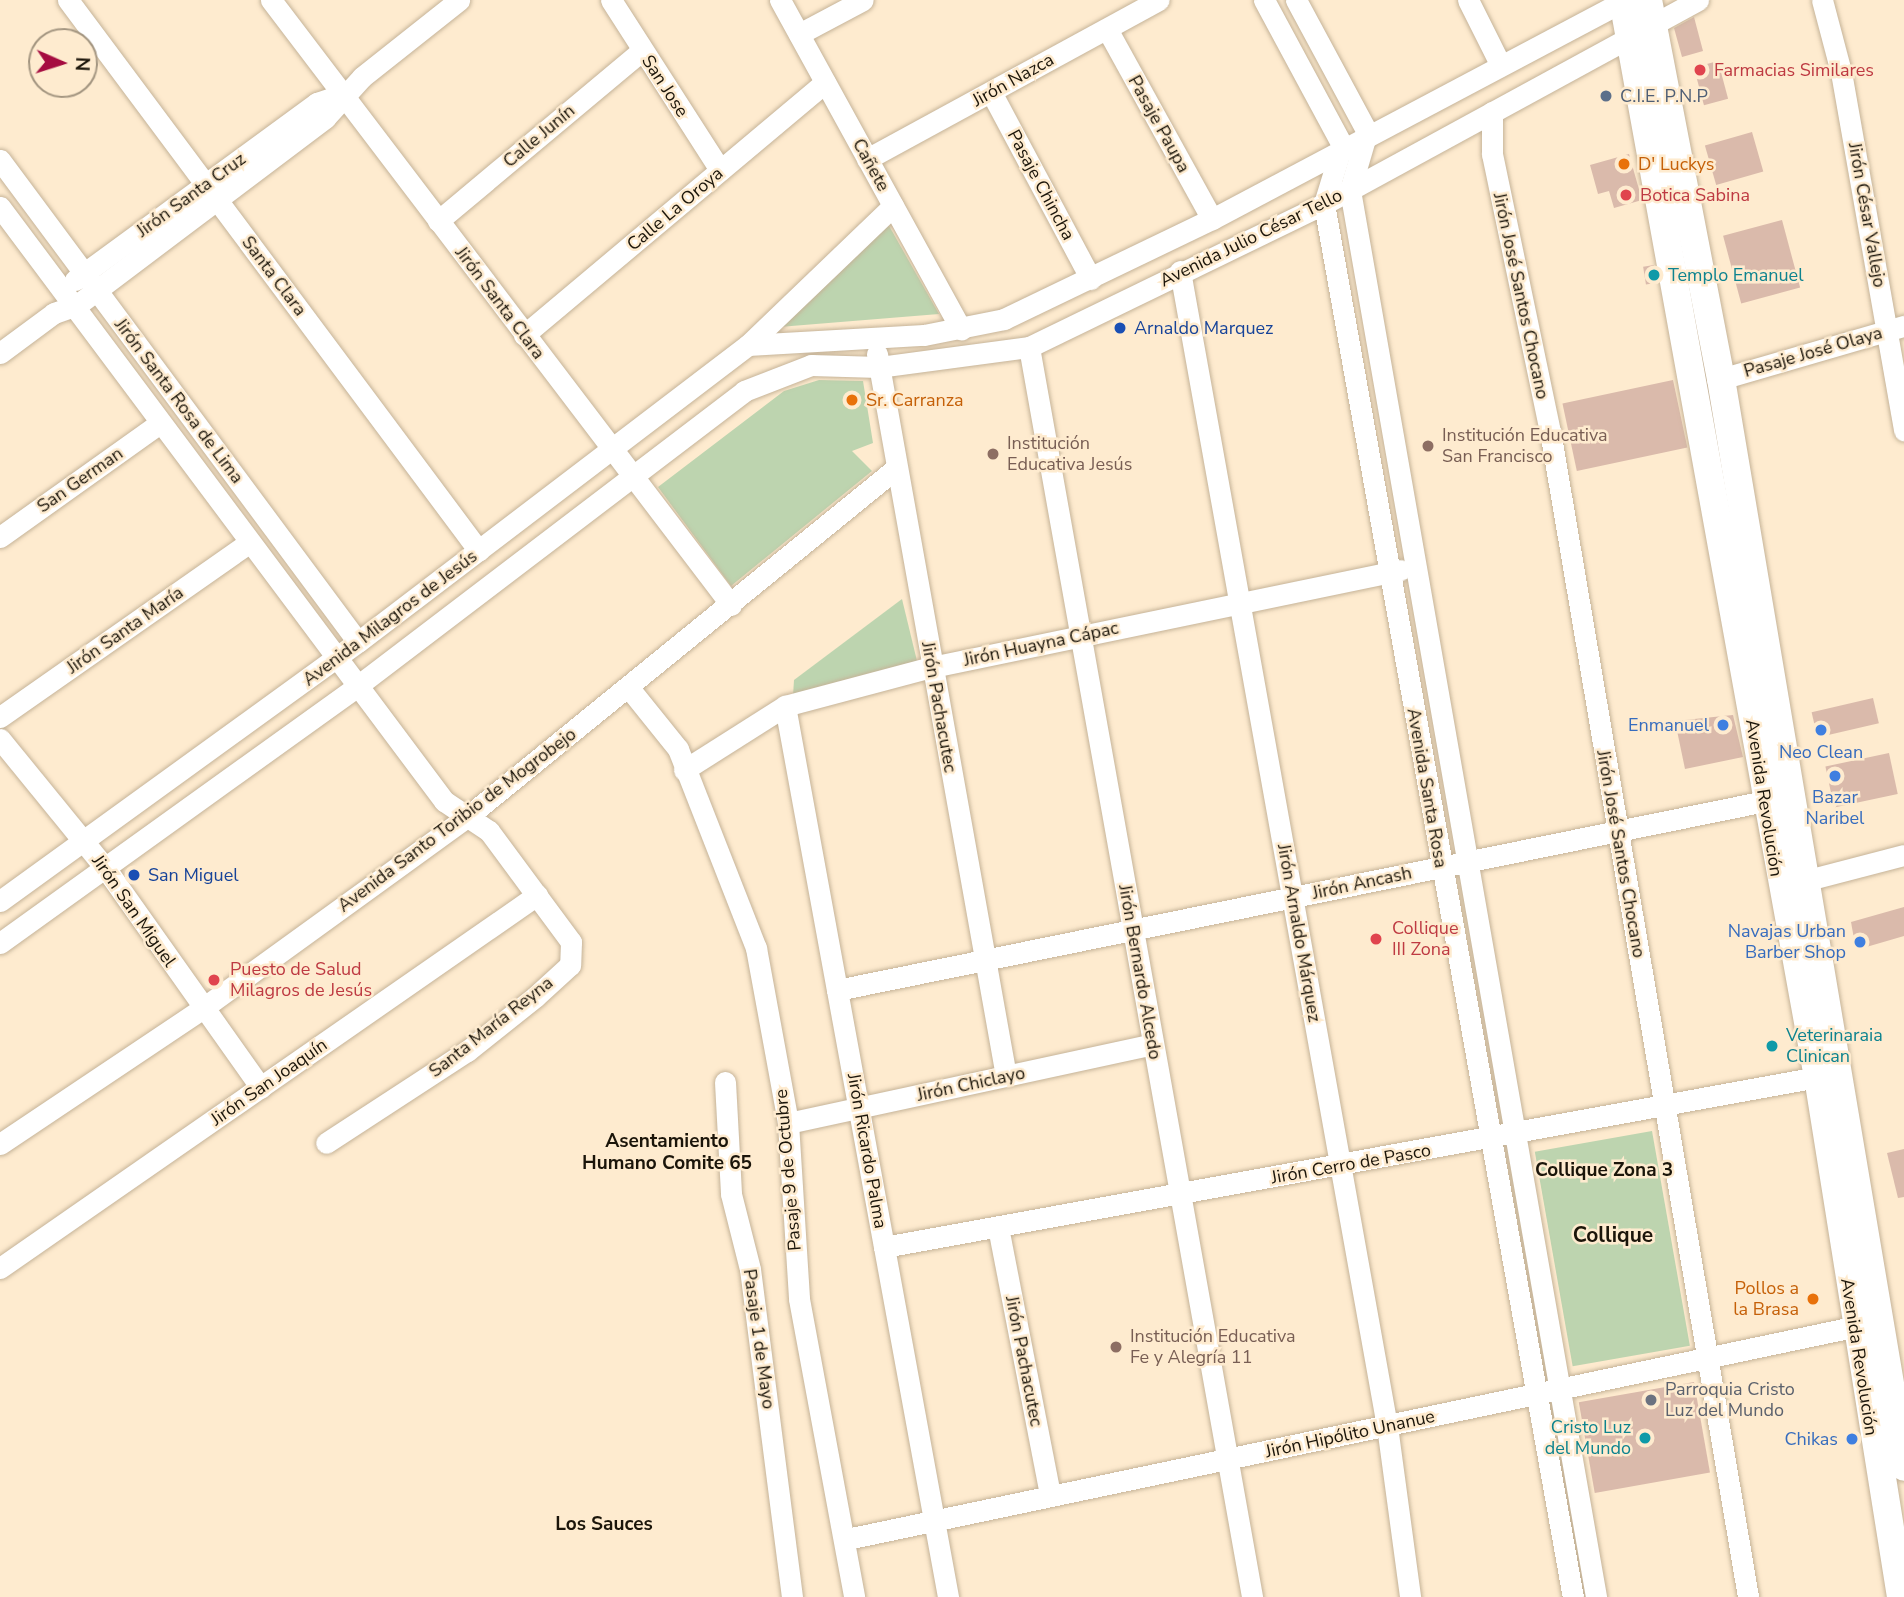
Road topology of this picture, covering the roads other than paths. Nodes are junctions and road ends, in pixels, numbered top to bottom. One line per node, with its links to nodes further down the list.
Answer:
1 (68, 0): 29 (street, Santa Clara)
2 (271, 0): 21 (street, Jirón Santa Clara)
3 (458, 0): 21 (street, Jirón Santa Cruz)
4 (611, 0): 17 (street, San Jose)
5 (863, 0): 16 (street)
6 (1159, 0): 15 (street, Jirón Nazca)
7 (1264, 0): 24 (street)
8 (1296, 0): 23 (street)
9 (1468, 0): 18 (street)
10 (1624, 0): 14 (main road, Avenida Revolución); 18 (street, Avenida Julio César Tello)
11 (1698, 0): 14 (street, Avenida Julio César Tello)
12 (1822, 0): 39 (street, Jirón César Vallejo)
13 (785, 2): 16 (street, Cañete)
14 (1644, 19): 22 (street, Avenida Julio César Tello); 48 (main road, Avenida Revolución); 71 (main road, Avenida Revolución)
15 (1107, 29): 20 (street, Jirón Nazca); 33 (street, Pasaje Paupa)
16 (799, 34): 19 (street, Cañete)
17 (641, 51): 27 (street, San Jose); 34 (street, Calle Junín)
18 (1500, 64): 23 (street, Avenida Julio César Tello)
19 (825, 82): 25 (street, Cañete); 27 (street, Calle La Oroya)
20 (991, 92): 25 (street, Jirón Nazca); 36 (street, Pasaje Chincha)
21 (343, 94): 29 (street, Jirón Santa Cruz); 34 (street, Jirón Santa Clara)
22 (1492, 112): 28 (street, Avenida Julio César Tello); 73 (street, Jirón José Santos Chocano)
23 (1367, 132): 24 (street, Avenida Julio César Tello); 28 (street, Avenida Santa Rosa)
24 (1342, 145): 30 (street, Avenida Santa Rosa); 33 (street, Avenida Julio César Tello)
25 (867, 159): 32 (street, Cañete)
26 (0, 160): 37 (street, Jirón Santa Rosa de Lima)
27 (720, 170): 41 (street, Calle La Oroya)
28 (1350, 190): 30 (street, Avenida Julio César Tello); 57 (street, Avenida Santa Rosa)
29 (211, 192): 37 (street, Jirón Santa Cruz); 56 (street, Santa Clara)
30 (1324, 204): 35 (street, Avenida Julio César Tello); 58 (street, Avenida Santa Rosa)
31 (0, 206): 38 (street, Jirón Santa Rosa de Lima)
32 (894, 206): 40 (street, Cañete); 43 (street)
33 (1212, 219): 36 (street, Avenida Julio César Tello)
34 (438, 221): 41 (street, Jirón Santa Clara)
35 (1180, 271): 44 (street, Avenida Julio César Tello); 59 (street, Jirón Arnaldo Márquez)
36 (1091, 279): 40 (street, Avenida Julio César Tello)
37 (90, 281): 38 (street, Jirón Santa Cruz); 62 (street, Jirón Santa Rosa de Lima)
38 (71, 298): 45 (street, Jirón Santa Cruz); 49 (street, Jirón Santa Rosa de Lima)
39 (1896, 328): 48 (street, Pasaje José Olaya); 50 (street, Jirón César Vallejo)
40 (961, 329): 42 (street, Avenida Julio César Tello)
41 (524, 335): 51 (street, Jirón Santa Clara)
42 (875, 337): 43 (street, Avenida Julio César Tello); 46 (street, Jirón Pachacutec)
43 (748, 345): 51 (street, Avenida Milagros de Jesús)
44 (1029, 347): 46 (street, Avenida Julio César Tello); 61 (street, Jirón Bernardo Alcedo)
45 (0, 353)
46 (879, 367): 47 (street, Avenida Julio César Tello); 52 (street, Jirón Pachacutec)
47 (773, 377): 53 (street, Avenida Milagros de Jesús)
48 (1721, 379): 79 (main road, Avenida Revolución)
49 (160, 423): 54 (street, San German); 55 (street, Jirón Santa Rosa de Lima)
50 (1904, 431)
51 (611, 451): 53 (street, Jirón Santa Clara); 56 (street, Avenida Milagros de Jesús)
52 (894, 470): 60 (street, Avenida Santo Toribio de Mogrobejo); 64 (street, Jirón Pachacutec)
53 (632, 476): 60 (street, Jirón Santa Clara); 65 (street, Avenida Milagros de Jesús)
54 (0, 537)
55 (250, 542): 63 (street, Jirón Santa Rosa de Lima); 68 (street, Jirón Santa María)
56 (480, 551): 62 (street, Avenida Milagros de Jesús)
57 (1416, 567): 58 (street, Jirón Huayna Cápac); 76 (street, Avenida Santa Rosa)
58 (1389, 573): 59 (street, Jirón Huayna Cápac); 77 (street, Avenida Santa Rosa)
59 (1240, 603): 61 (street, Jirón Huayna Cápac); 81 (street, Jirón Arnaldo Márquez)
60 (731, 605): 66 (street, Avenida Santo Toribio de Mogrobejo)
61 (1080, 635): 64 (street, Jirón Huayna Cápac); 83 (street, Jirón Bernardo Alcedo)
62 (358, 642): 63 (street, Avenida Milagros de Jesús)
63 (336, 659): 65 (street, Santa María Reyna); 74 (street, Avenida Milagros de Jesús)
64 (932, 667): 67 (street, Jirón Huayna Cápac); 85 (street, Jirón Pachacutec)
65 (356, 687): 72 (street, Santa María Reyna); 78 (street, Avenida Milagros de Jesús)
66 (629, 688): 70 (street, Pasaje 9 de Octubre); 72 (street, Avenida Santo Toribio de Mogrobejo)
67 (785, 706): 70 (street, Jirón Huayna Cápac); 86 (street, Jirón Ricardo Palma)
68 (0, 717)
69 (0, 739): 74 (street, Jirón San Miguel)
70 (684, 770): 95 (street, Pasaje 9 de Octubre)
71 (1765, 801): 73 (street, Jirón Ancash); 90 (main road, Avenida Revolución)
72 (467, 817): 80 (street, Santa María Reyna); 87 (street, Avenida Santo Toribio de Mogrobejo)
73 (1617, 831): 76 (street, Jirón Ancash); 94 (street, Jirón José Santos Chocano)
74 (85, 842): 78 (street, Jirón San Miguel); 82 (street, Avenida Milagros de Jesús)
75 (1904, 855): 79 (street)
76 (1468, 861): 77 (street, Jirón Ancash); 96 (street, Avenida Santa Rosa)
77 (1440, 867): 81 (street, Jirón Ancash); 97 (street, Avenida Santa Rosa)
78 (106, 869): 84 (street, Avenida Milagros de Jesús); 87 (street, Jirón San Miguel)
79 (1804, 881): 110 (main road, Avenida Revolución)
80 (537, 895): 92 (street, Jirón San Joaquín); 98 (street, Santa María Reyna)
81 (1292, 897): 83 (street, Jirón Ancash); 100 (street, Jirón Arnaldo Márquez)
82 (0, 901)
83 (1133, 929): 85 (street, Jirón Ancash); 88 (street, Jirón Bernardo Alcedo)
84 (0, 943)
85 (985, 960): 86 (street, Jirón Ancash); 89 (street, Jirón Pachacutec)
86 (837, 990): 93 (street, Jirón Ricardo Palma)
87 (203, 1008): 92 (street, Jirón San Miguel); 99 (street, Avenida Santo Toribio de Mogrobejo)
88 (1153, 1044): 89 (street, Jirón Chiclayo); 101 (street, Jirón Bernardo Alcedo)
89 (1006, 1076): 93 (street, Jirón Chiclayo)
90 (1818, 1077): 94 (street, Jirón Cerro de Pasco); 105 (main road, Avenida Revolución)
91 (725, 1082): 116 (street, Pasaje 1 de Mayo)
92 (261, 1088): 104 (street, Jirón San Joaquín)
93 (859, 1108): 95 (street, Jirón Chiclayo); 103 (street, Jirón Ricardo Palma)
94 (1665, 1108): 96 (street, Jirón Cerro de Pasco); 106 (street, Jirón José Santos Chocano)
95 (788, 1123): 115 (street, Pasaje 9 de Octubre)
96 (1514, 1135): 97 (street, Jirón Cerro de Pasco); 107 (street, Avenida Santa Rosa)
97 (1489, 1139): 100 (street, Jirón Cerro de Pasco); 108 (street, Avenida Santa Rosa)
98 (326, 1143)
99 (0, 1144)
100 (1340, 1166): 101 (street, Jirón Cerro de Pasco); 109 (street, Jirón Arnaldo Márquez)
101 (1180, 1195): 102 (street, Jirón Cerro de Pasco); 111 (street, Jirón Bernardo Alcedo)
102 (998, 1227): 103 (street, Jirón Cerro de Pasco); 113 (street, Jirón Pachacutec)
103 (884, 1247): 114 (street, Jirón Ricardo Palma)
104 (0, 1269)
105 (1853, 1327): 106 (street, Jirón Hipólito Unanue); 124 (main road, Avenida Revolución)
106 (1708, 1360): 107 (street, Jirón Hipólito Unanue); 123 (street, Jirón José Santos Chocano)
107 (1558, 1391): 108 (street, Jirón Hipólito Unanue); 122 (street, Avenida Santa Rosa)
108 (1534, 1396): 109 (street, Jirón Hipólito Unanue); 121 (street, Avenida Santa Rosa)
109 (1387, 1426): 111 (street, Jirón Hipólito Unanue); 120 (street, Jirón Arnaldo Márquez)
110 (1901, 1430): 112 (main road, Avenida Revolución)
111 (1228, 1459): 113 (street, Jirón Hipólito Unanue); 119 (street, Jirón Bernardo Alcedo)
112 (1904, 1467)
113 (1049, 1495): 114 (street, Jirón Hipólito Unanue)
114 (934, 1519): 115 (street, Jirón Hipólito Unanue); 118 (street, Jirón Ricardo Palma)
115 (847, 1539): 117 (street, Pasaje 9 de Octubre)
116 (792, 1597)
117 (854, 1597)
118 (948, 1597)
119 (1252, 1597)
120 (1410, 1597)
121 (1573, 1597)
122 (1596, 1597)
123 (1748, 1597)
124 (1901, 1597)

